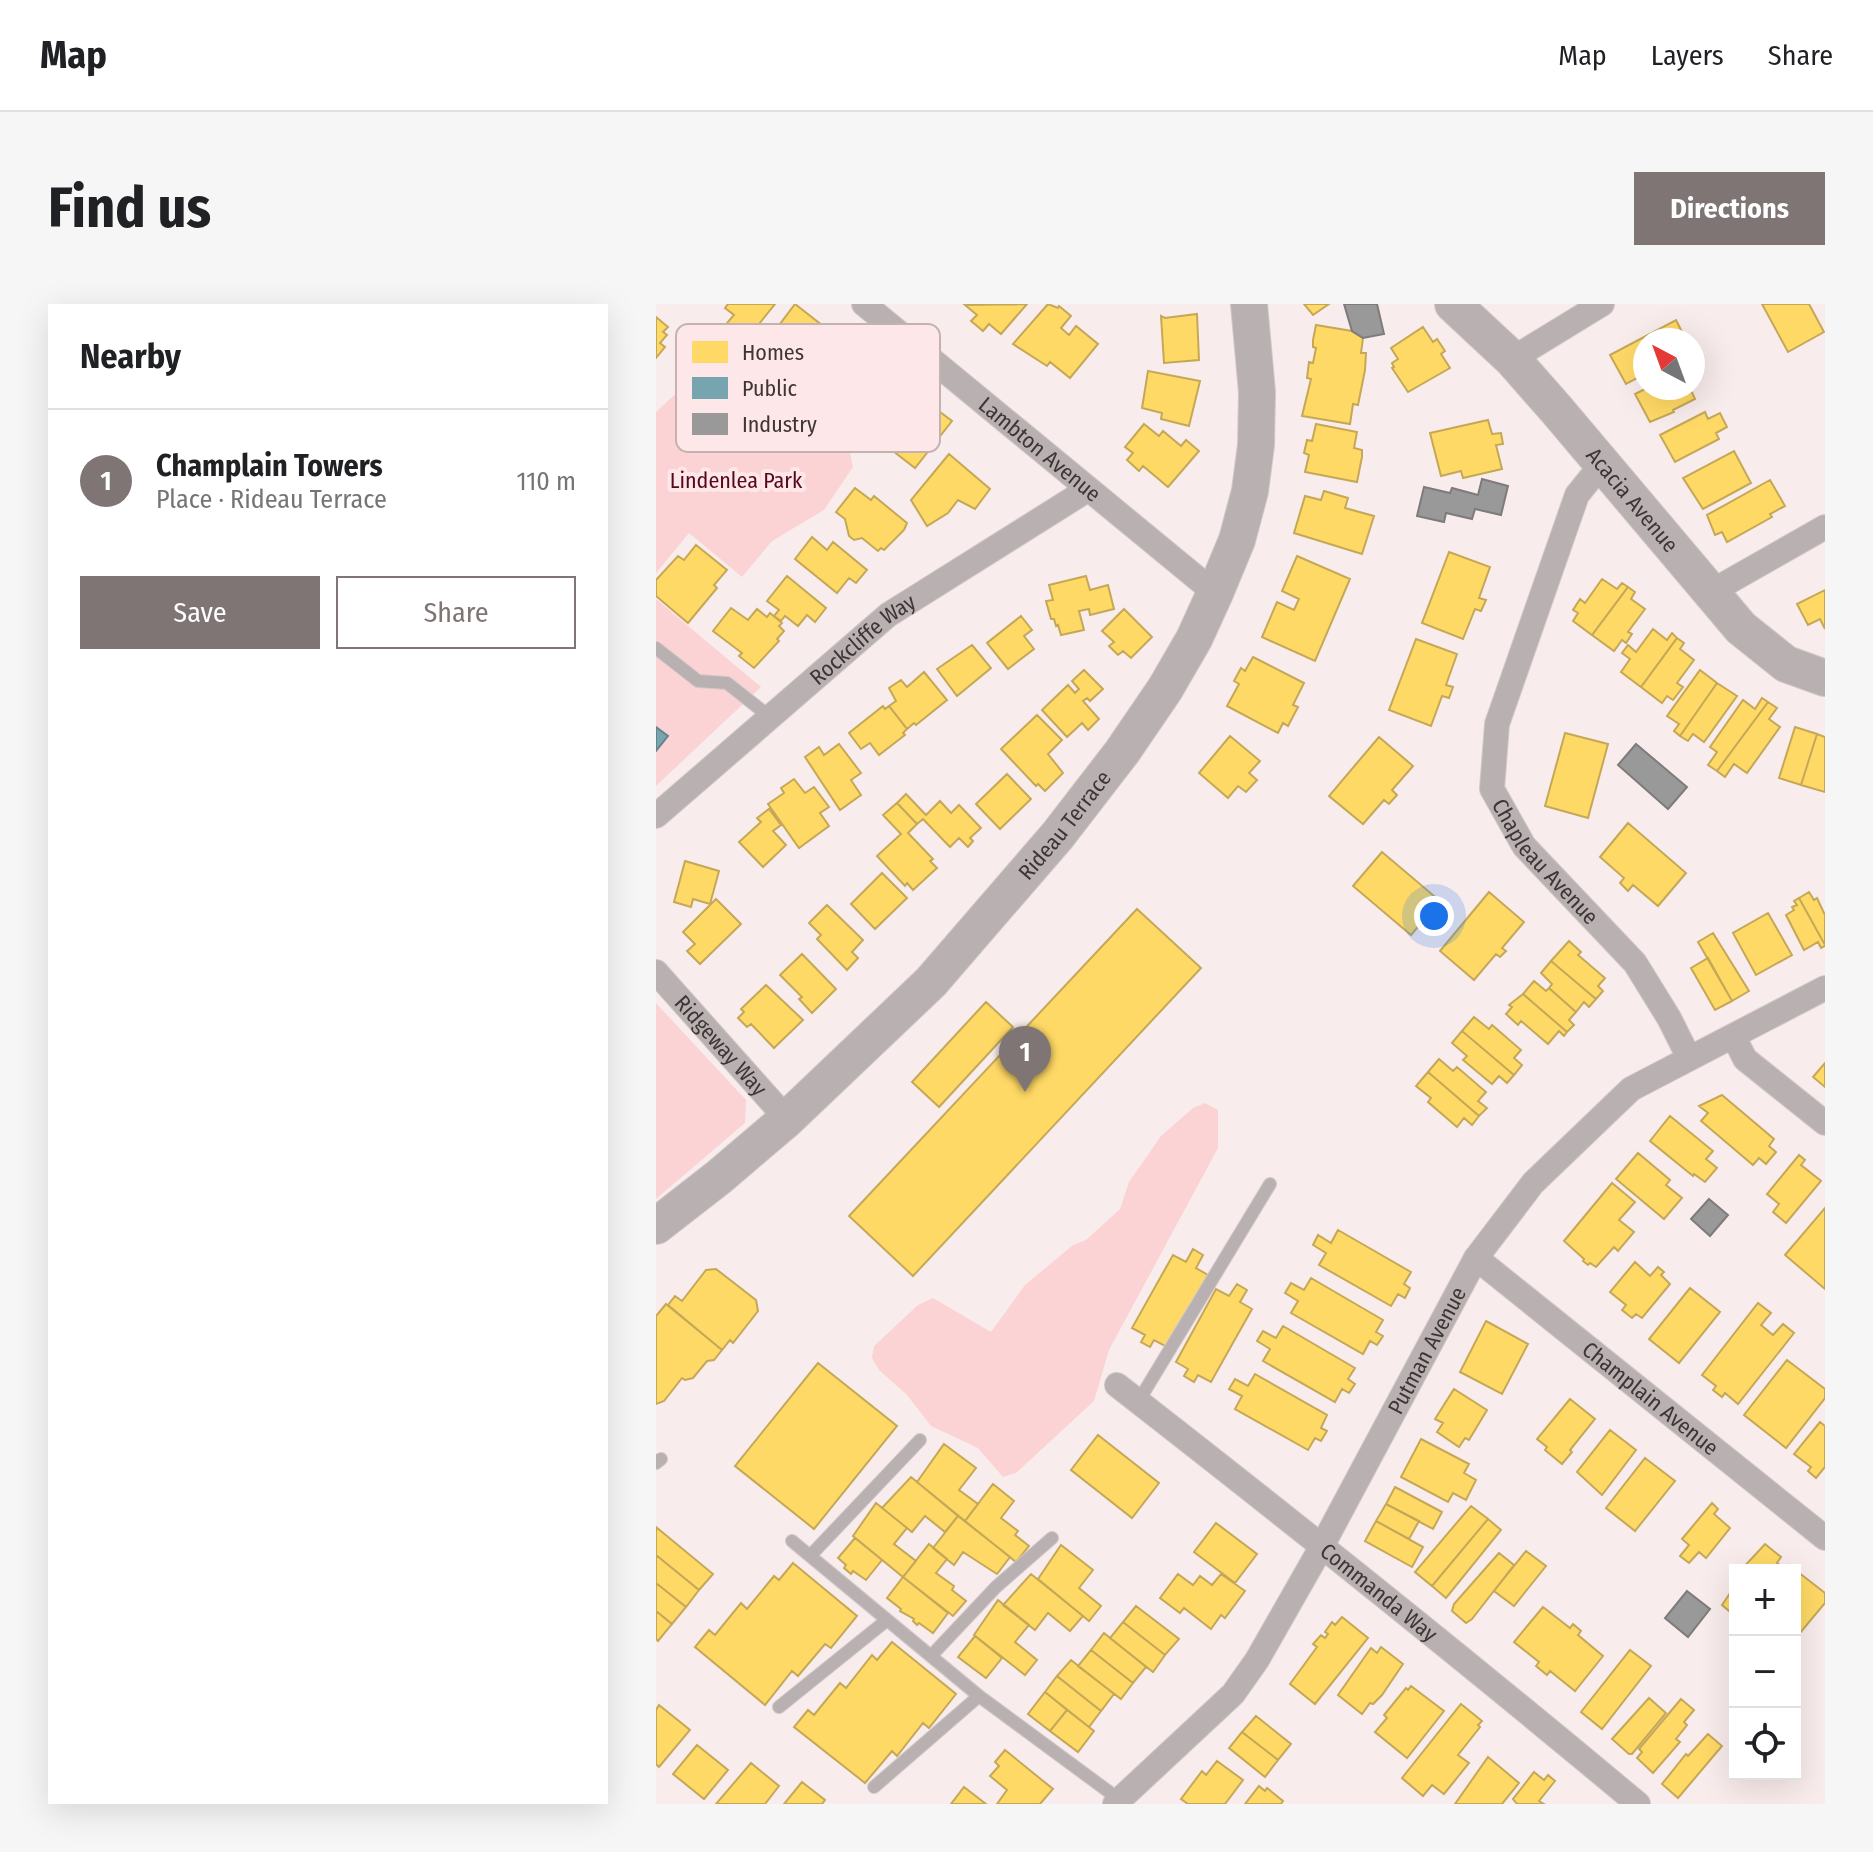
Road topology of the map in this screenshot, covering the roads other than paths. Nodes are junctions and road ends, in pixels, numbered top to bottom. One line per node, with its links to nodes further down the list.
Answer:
1 (864, 304): 5 (street, Lambton Avenue)
2 (1249, 304): 11 (street, Rideau Terrace)
3 (1453, 304): 6 (street, Acacia Avenue)
4 (1602, 304): 6 (street)
5 (888, 324)
6 (1512, 359): 8 (street, Acacia Avenue)
7 (940, 367): 9 (street, Lambton Avenue)
8 (1602, 464): 12 (street, Acacia Avenue); 20 (street, Chapleau Avenue)
9 (1087, 490): 11 (street, Lambton Avenue); 15 (street, Rockcliffe Way)
10 (1825, 527): 12 (street)
11 (1215, 593): 21 (street, Rideau Terrace)
12 (1709, 593): 14 (street, Acacia Avenue)
13 (656, 648): 15 (lane)
14 (1825, 678)
15 (770, 717): 16 (street, Rockcliffe Way)
16 (656, 816)
17 (656, 972): 21 (street, Ridgeway Way)
18 (1825, 988): 19 (street, Putman Avenue)
19 (1734, 1037): 20 (street, Putman Avenue); 22 (street)
20 (1689, 1058): 25 (street, Putman Avenue)
21 (787, 1119): 24 (street, Rideau Terrace)
22 (1825, 1123)
23 (1270, 1184): 27 (lane)
24 (656, 1226)
25 (1476, 1258): 30 (street, Champlain Avenue); 32 (street, Putman Avenue)
26 (1117, 1385): 27 (street, Commanda Way)
27 (1138, 1402): 32 (street, Commanda Way)
28 (920, 1440): 33 (lane)
29 (1052, 1538): 35 (lane)
30 (1825, 1538)
31 (792, 1541): 33 (lane)
32 (1322, 1546): 39 (street, Putman Avenue); 40 (street, Commanda Way)
33 (810, 1556): 34 (lane)
34 (887, 1620): 35 (lane); 37 (lane)
35 (931, 1656): 36 (lane)
36 (979, 1696): 38 (lane); 39 (lane)
37 (779, 1707)
38 (874, 1787)
39 (1121, 1803)
40 (1638, 1804)

